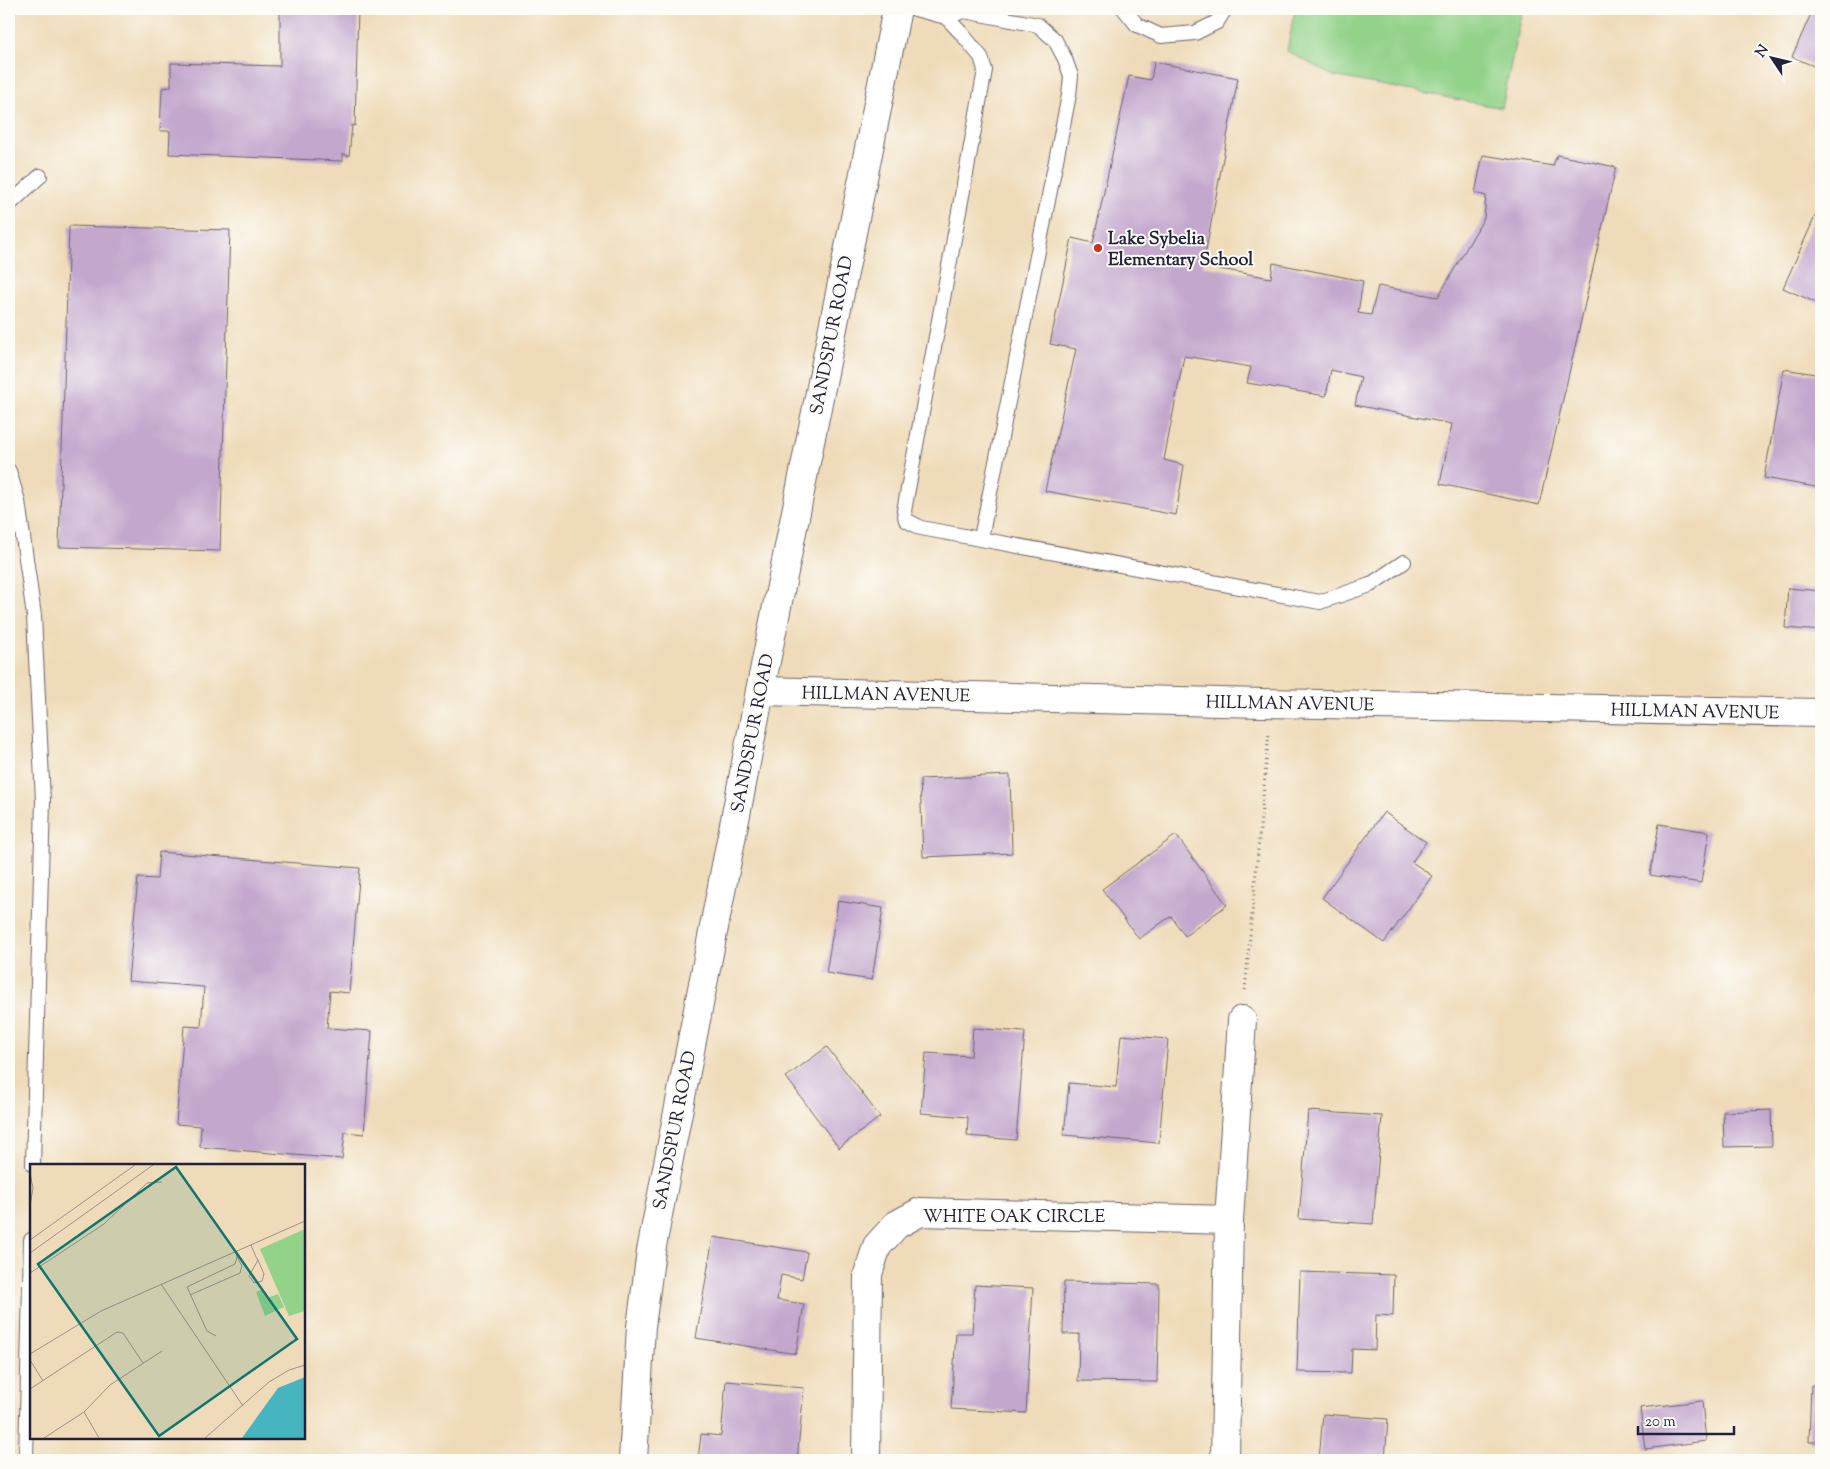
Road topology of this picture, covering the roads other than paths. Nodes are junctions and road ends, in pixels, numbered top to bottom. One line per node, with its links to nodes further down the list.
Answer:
1 (897, 9): 11 (street, SANDSPUR ROAD)
2 (915, 9): 5 (lane)
3 (1124, 9): 4 (lane)
4 (1224, 9)
5 (946, 17): 9 (lane); 9 (lane)
6 (40, 176): 7 (lane)
7 (9, 205)
8 (9, 471): 14 (lane)
9 (981, 538): 10 (lane)
10 (1404, 562)
11 (760, 691): 12 (street, HILLMAN AVENUE); 18 (street, SANDSPUR ROAD)
12 (1821, 713)
13 (1242, 1020): 15 (street)
14 (33, 1164)
15 (1229, 1220): 19 (street, WHITE OAK CIRCLE); 20 (street)
16 (30, 1284): 17 (lane)
17 (26, 1460)
18 (633, 1460)
19 (866, 1460)
20 (1225, 1460)

